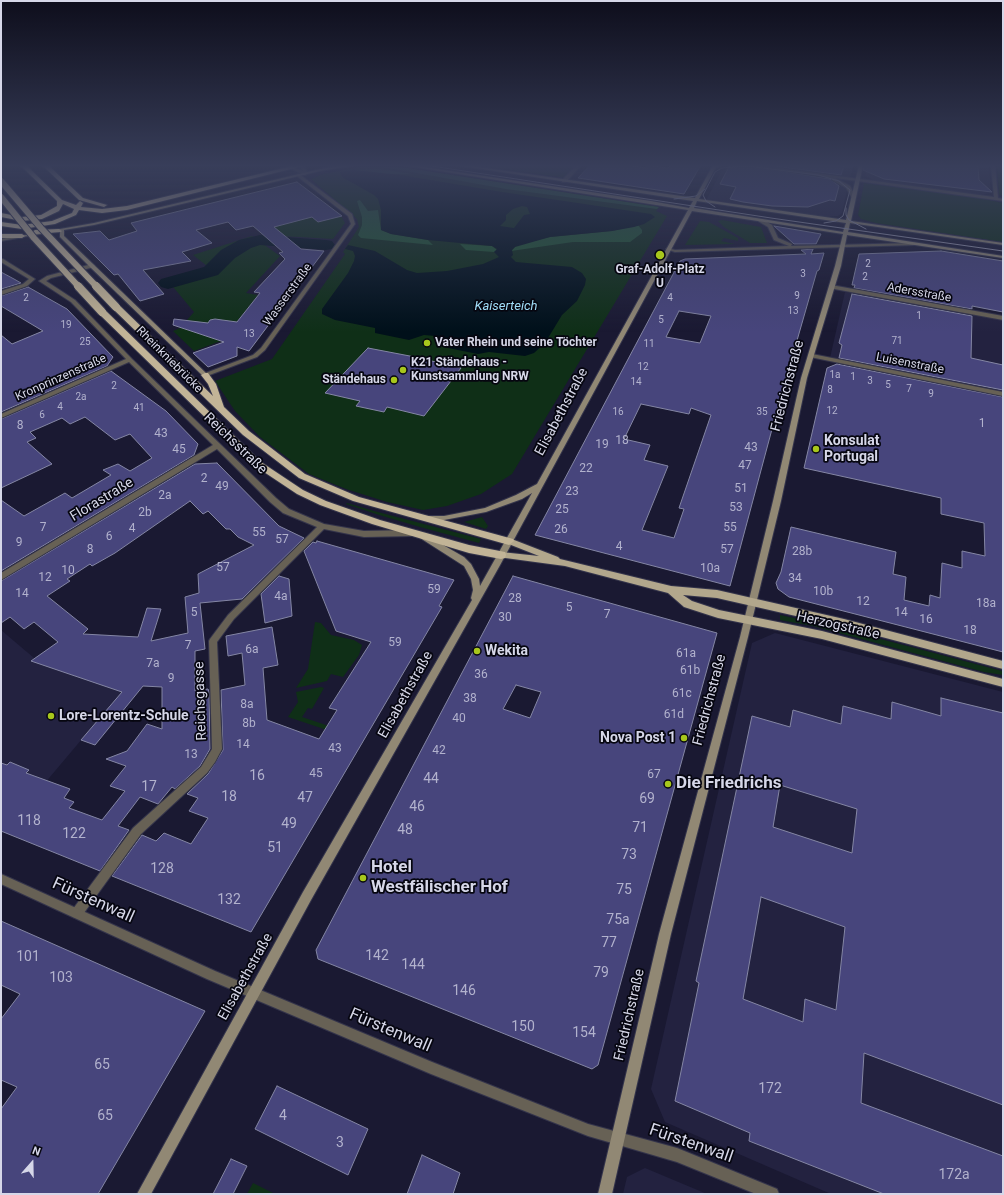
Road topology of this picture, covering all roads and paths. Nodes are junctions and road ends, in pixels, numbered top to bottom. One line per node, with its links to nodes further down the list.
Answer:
1 (20, 221): 39 (highway, Rheinkniebrücke, bridge)
2 (34, 221): 33 (highway, Rheinkniebrücke, bridge)
3 (58, 221): 11 (highway)
4 (103, 221): 13 (main road)
5 (352, 221): 31 (street, Wasserstraße)
6 (684, 221): 22 (main road, Elisabethstraße)
7 (761, 221): 21 (street)
8 (765, 221): 14 (main road)
9 (839, 221): 10 (main road)
10 (848, 222): 14 (main road, Friedrichstraße); 19 (main road)
11 (1, 224)
12 (1, 229): 13 (highway)
13 (60, 231): 16 (main road); 25 (main road)
14 (845, 233): 18 (main road); 20 (main road, Friedrichstraße)
15 (1, 236): 16 (highway)
16 (22, 236): 17 (street)
17 (1, 240)
18 (923, 244): 20 (street); 23 (main road)
19 (1003, 244)
20 (842, 245): 21 (street); 26 (main road, Friedrichstraße)
21 (798, 246): 22 (street)
22 (668, 249): 36 (main road, Elisabethstraße)
23 (1003, 256)
24 (1, 260): 27 (street)
25 (92, 266): 30 (street, Reichsstraße); 31 (main road)
26 (831, 287): 28 (street, Adersstraße); 29 (main road, Friedrichstraße)
27 (1, 293)
28 (1003, 318)
29 (812, 356): 32 (street, Luisenstraße); 45 (main road, Friedrichstraße)
30 (130, 360): 34 (street, Kronprinzenstraße); 35 (street, Reichsstraße)
31 (205, 375): 33 (highway)
32 (1003, 394)
33 (222, 408): 37 (highway, Reichsstraße)
34 (1, 416)
35 (217, 446): 38 (street, Reichsstraße); 43 (street, Florastraße)
36 (539, 486): 37 (main road); 40 (main road, Elisabethstraße)
37 (420, 517): 40 (highway, Reichsstraße)
38 (322, 526): 39 (street, Reichsstraße); 51 (street, Reichsgasse)
39 (415, 533): 41 (highway, Reichsstraße); 46 (main road)
40 (509, 541): 41 (main road, Elisabethstraße); 42 (main road, Herzogstraße)
41 (501, 555): 42 (main road, Herzogstraße); 46 (main road, Elisabethstraße)
42 (564, 563): 44 (main road, Herzogstraße)
43 (1, 577)
44 (671, 590): 45 (main road, Herzogstraße); 47 (main road, Herzogstraße)
45 (752, 603): 47 (main road, Friedrichstraße); 48 (main road, Herzogstraße)
46 (474, 605): 52 (main road, Elisabethstraße)
47 (748, 621): 49 (main road, Herzogstraße); 53 (main road, Friedrichstraße)
48 (1003, 665)
49 (1003, 683)
50 (1, 879): 51 (street, Fürstenwall)
51 (77, 913): 52 (street, Fürstenwall)
52 (255, 993): 53 (street, Fürstenwall); 54 (main road, Elisabethstraße)
53 (618, 1139): 55 (main road, Friedrichstraße); 56 (street, Fürstenwall)
54 (144, 1194)
55 (605, 1194)
56 (772, 1194)

